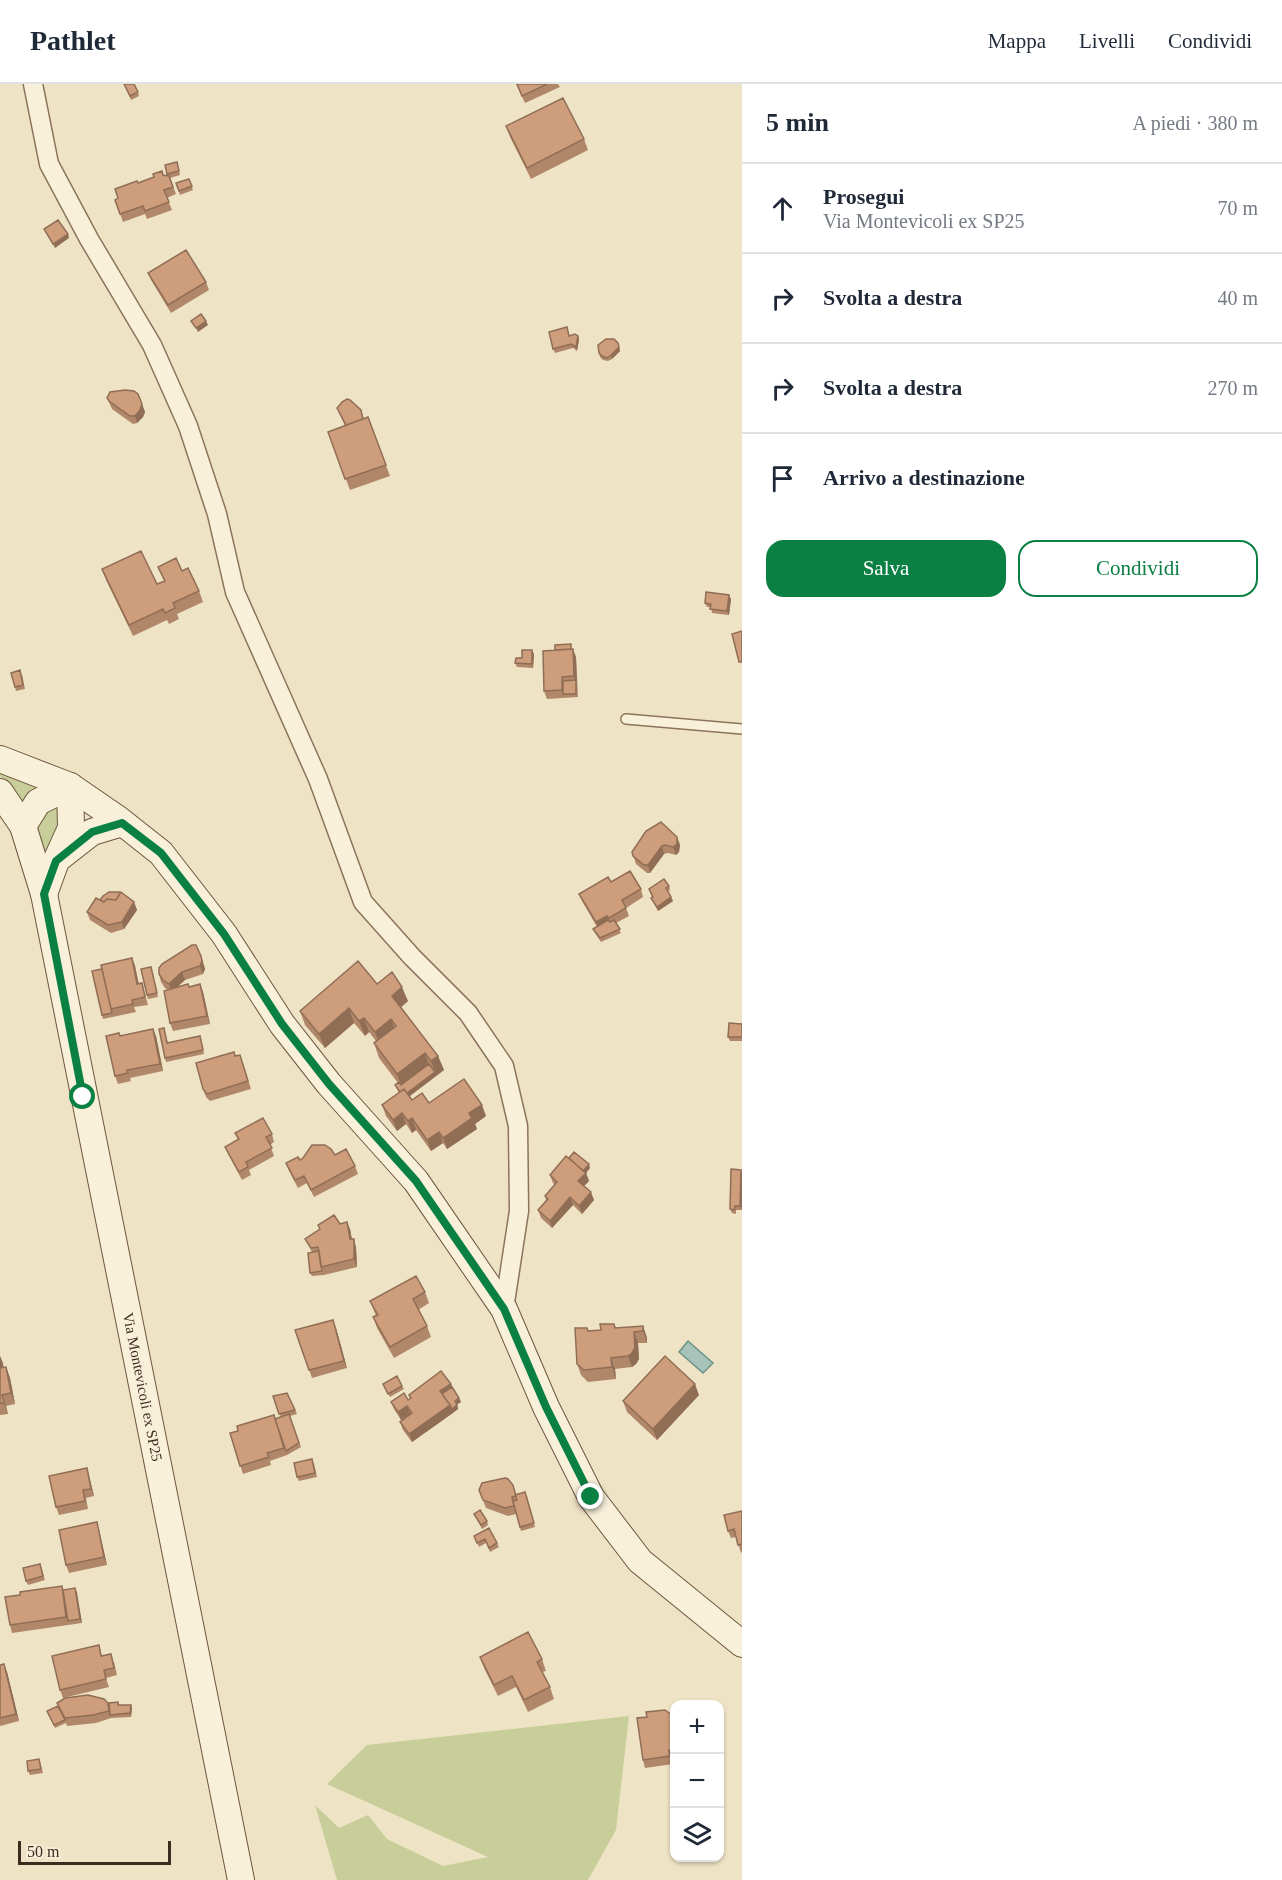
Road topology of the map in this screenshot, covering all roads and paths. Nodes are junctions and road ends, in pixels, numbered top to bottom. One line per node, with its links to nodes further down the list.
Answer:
1 (33, 84): 11 (street)
2 (626, 719): 3 (lane)
3 (742, 729)
4 (7, 761): 5 (street)
5 (70, 786): 7 (street); 8 (street); 9 (street)
6 (0, 792): 8 (street, Via Montevicoli ex SP25)
7 (122, 823): 9 (street); 11 (street)
8 (23, 826): 10 (street, Via Montevicoli ex SP25)
9 (56, 861): 10 (street)
10 (44, 894): 13 (street, Via Montevicoli ex SP25)
11 (504, 1309): 12 (street)
12 (742, 1644)
13 (241, 1880)

